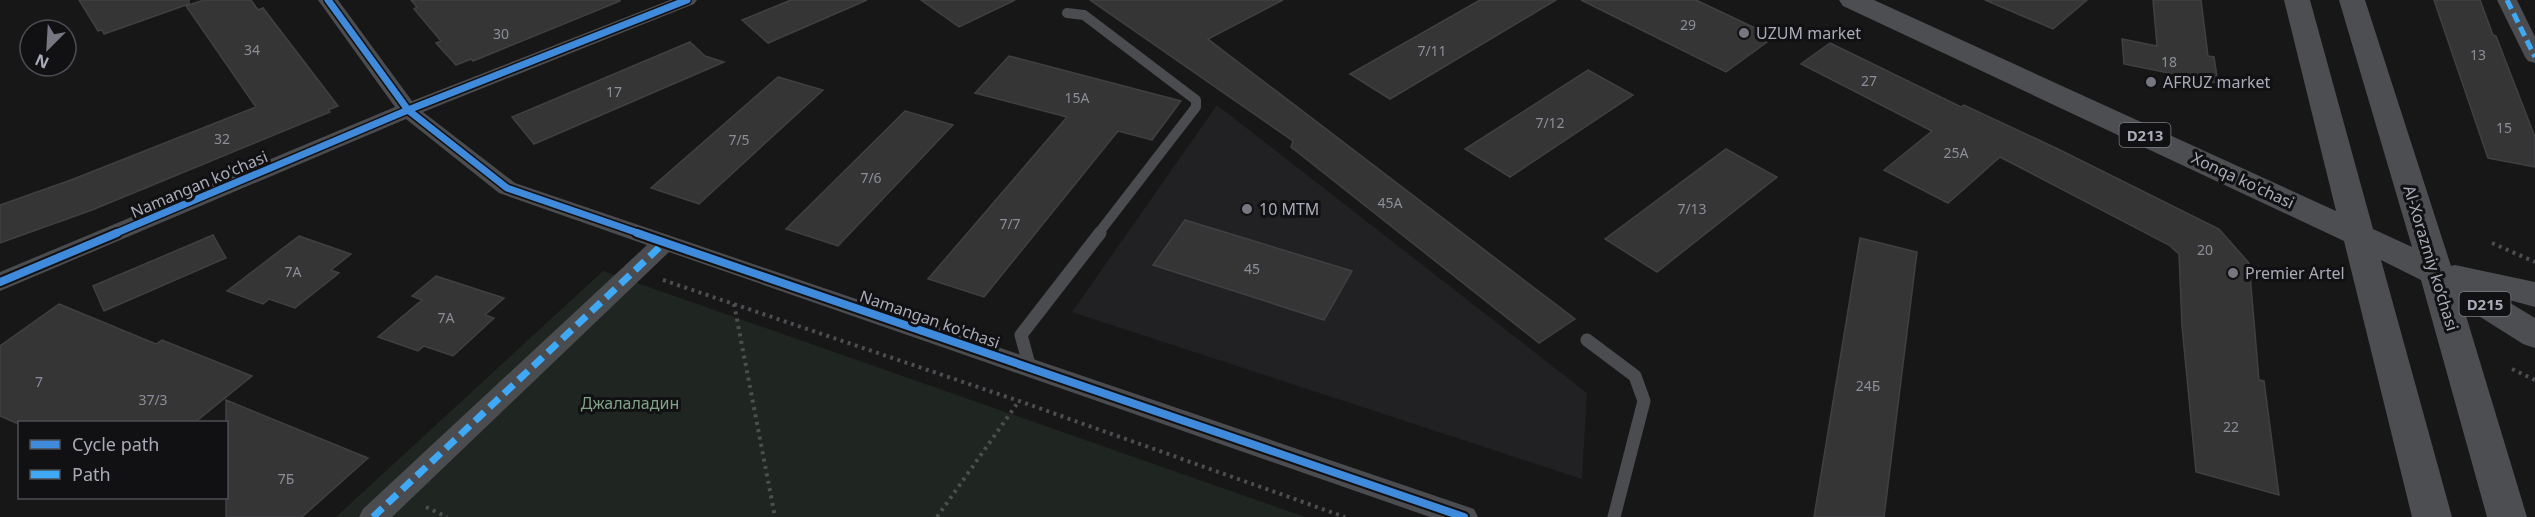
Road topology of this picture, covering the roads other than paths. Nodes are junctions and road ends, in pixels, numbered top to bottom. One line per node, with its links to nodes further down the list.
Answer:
1 (328, 0): 9 (street, Namangan ko'chasi)
2 (687, 0): 9 (street, Namangan ko'chasi)
3 (1852, 0): 10 (main road, Xonqa ko'chasi / D213)
4 (2297, 0): 10 (main road)
5 (2352, 0): 12 (main road, Al-Xorazmiy ko’chasi)
6 (2507, 0): 8 (street)
7 (1067, 13): 17 (lane)
8 (2535, 57)
9 (408, 110): 11 (street, Namangan ko'chasi); 13 (street, Namangan ko'chasi)
10 (2359, 235): 12 (main road, Xonqa ko'chasi / D213); 21 (main road)
11 (665, 242): 17 (street, Namangan ko'chasi); 18 (street)
12 (2436, 273): 14 (main road, Xonqa ko'chasi / D215); 15 (main road, Xonqa ko'chasi / D215); 22 (main road, Al-Xorazmiy ko’chasi)
13 (1, 279)
14 (2535, 295)
15 (2535, 335)
16 (1587, 340): 20 (lane)
17 (1030, 368): 19 (street, Namangan ko'chasi)
18 (373, 517)
19 (1464, 517)
20 (1614, 517)
21 (2432, 517)
22 (2507, 517)

